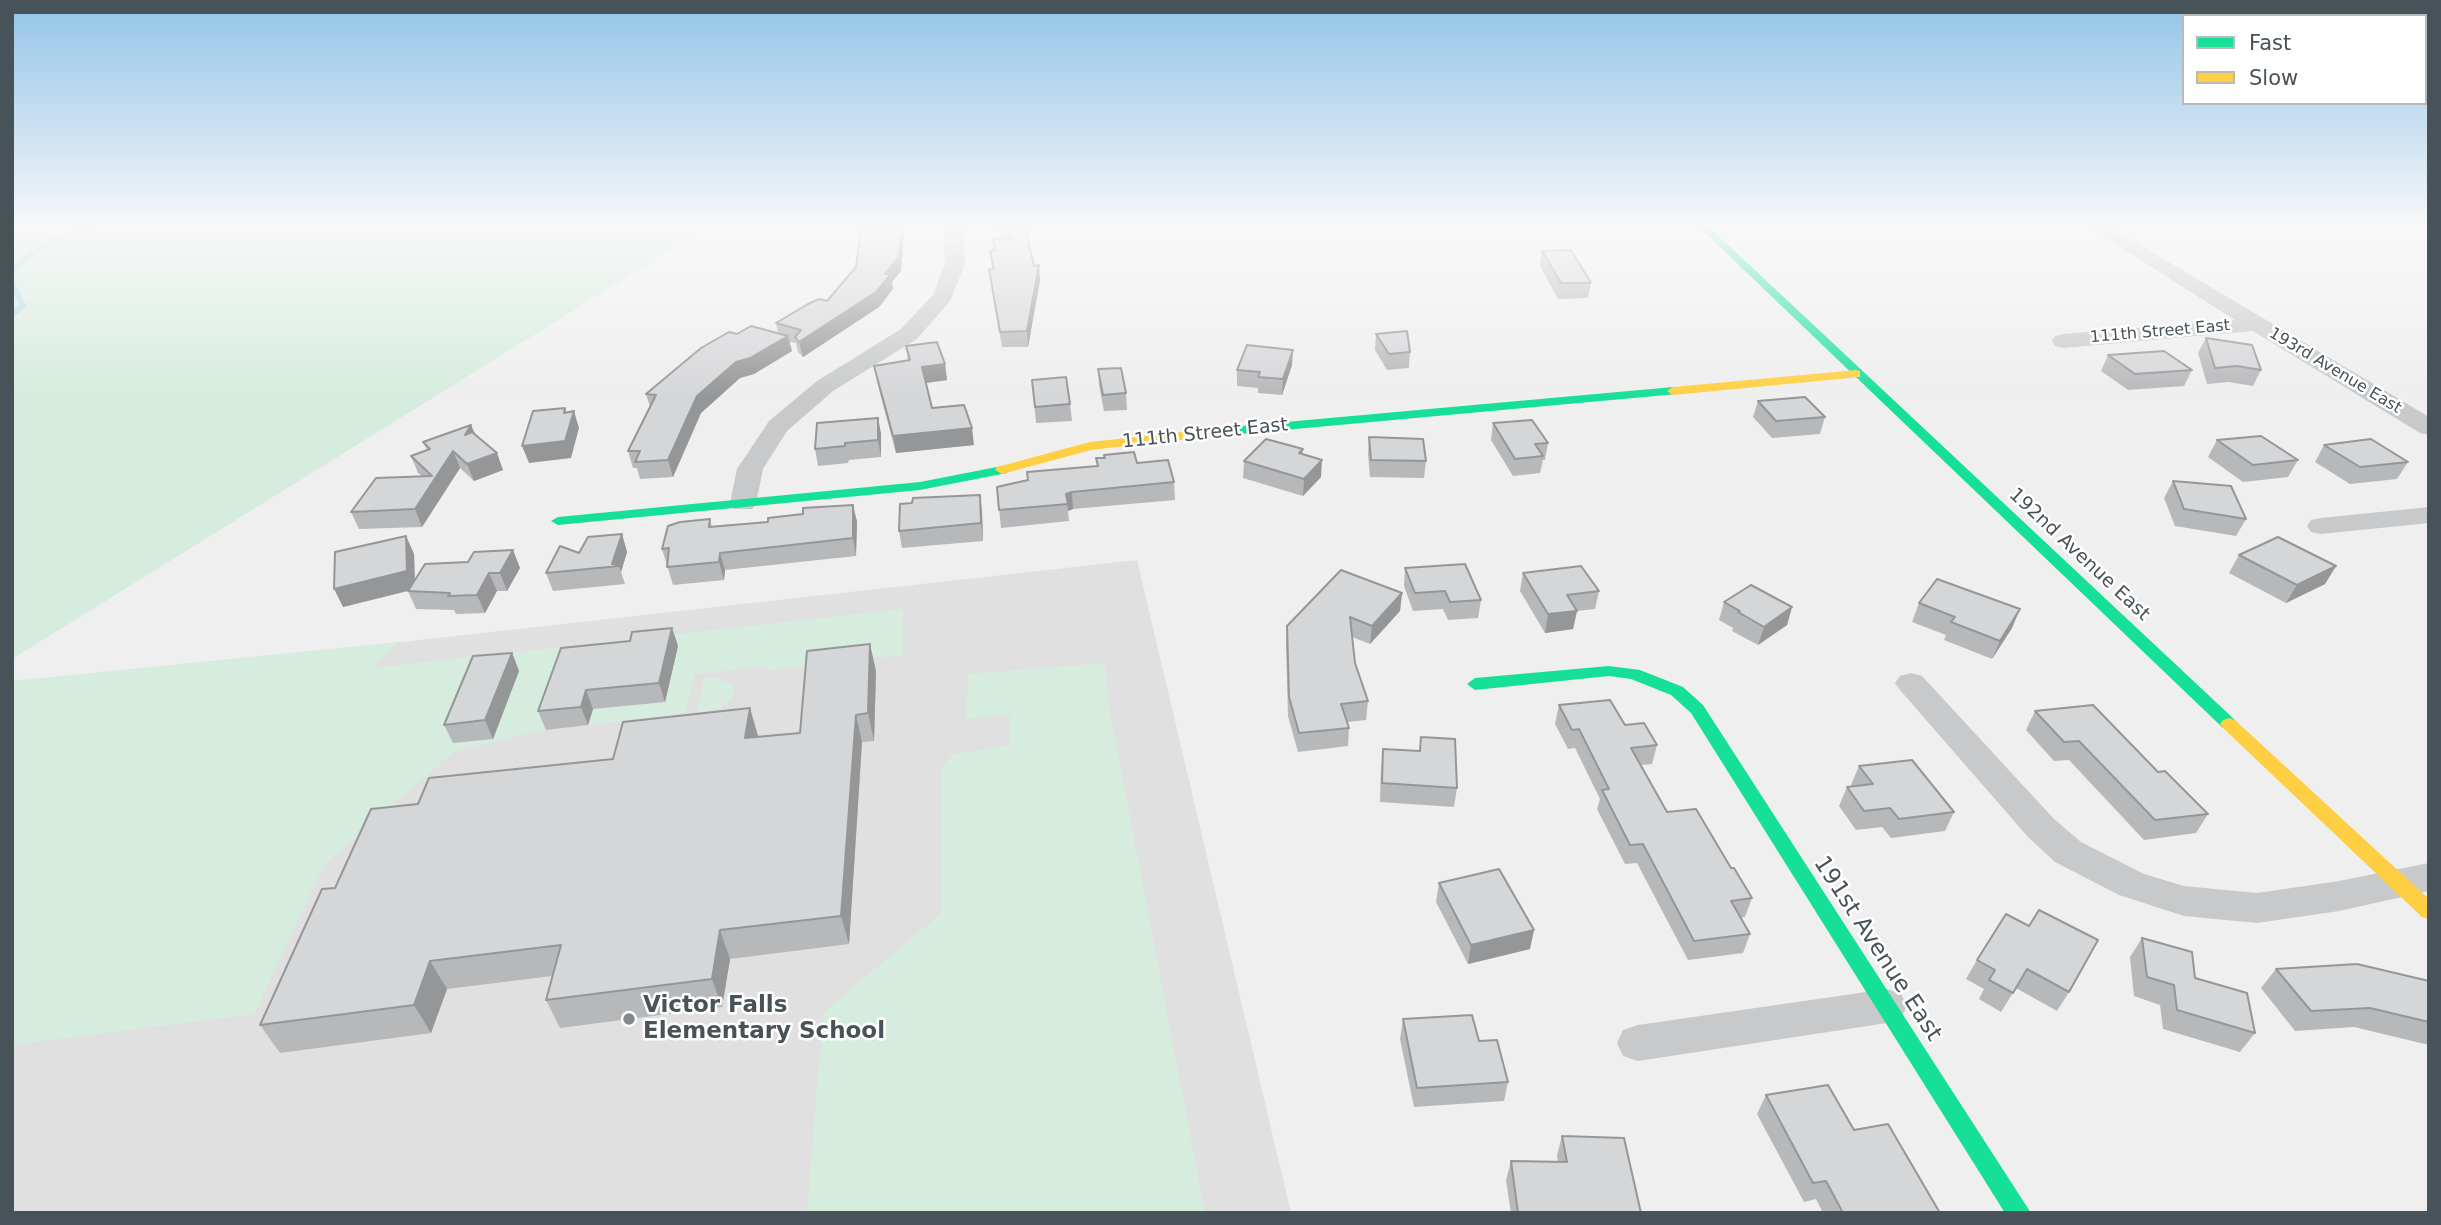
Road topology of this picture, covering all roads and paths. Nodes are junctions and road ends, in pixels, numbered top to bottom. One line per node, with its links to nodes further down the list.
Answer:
1 (948, 284): 8 (street)
2 (1763, 284): 6 (street, 192nd Avenue East)
3 (2192, 284): 4 (street, 193rd Avenue East)
4 (2258, 324): 5 (street, 111th Street East); 7 (street, 193rd Avenue East)
5 (2063, 341)
6 (1856, 374): 8 (street, 111th Street East); 14 (street, 192nd Avenue East)
7 (2429, 428)
8 (743, 503): 10 (street, 111th Street East)
9 (2429, 516): 11 (street)
10 (558, 521)
11 (2321, 526)
12 (1911, 682): 14 (street)
13 (1475, 684): 16 (street, 191st Avenue East)
14 (2413, 880): 15 (street, 192nd Avenue East)
15 (2429, 911)
16 (1887, 1006): 17 (street); 18 (street, 191st Avenue East)
17 (1638, 1043)
18 (2018, 1213)

